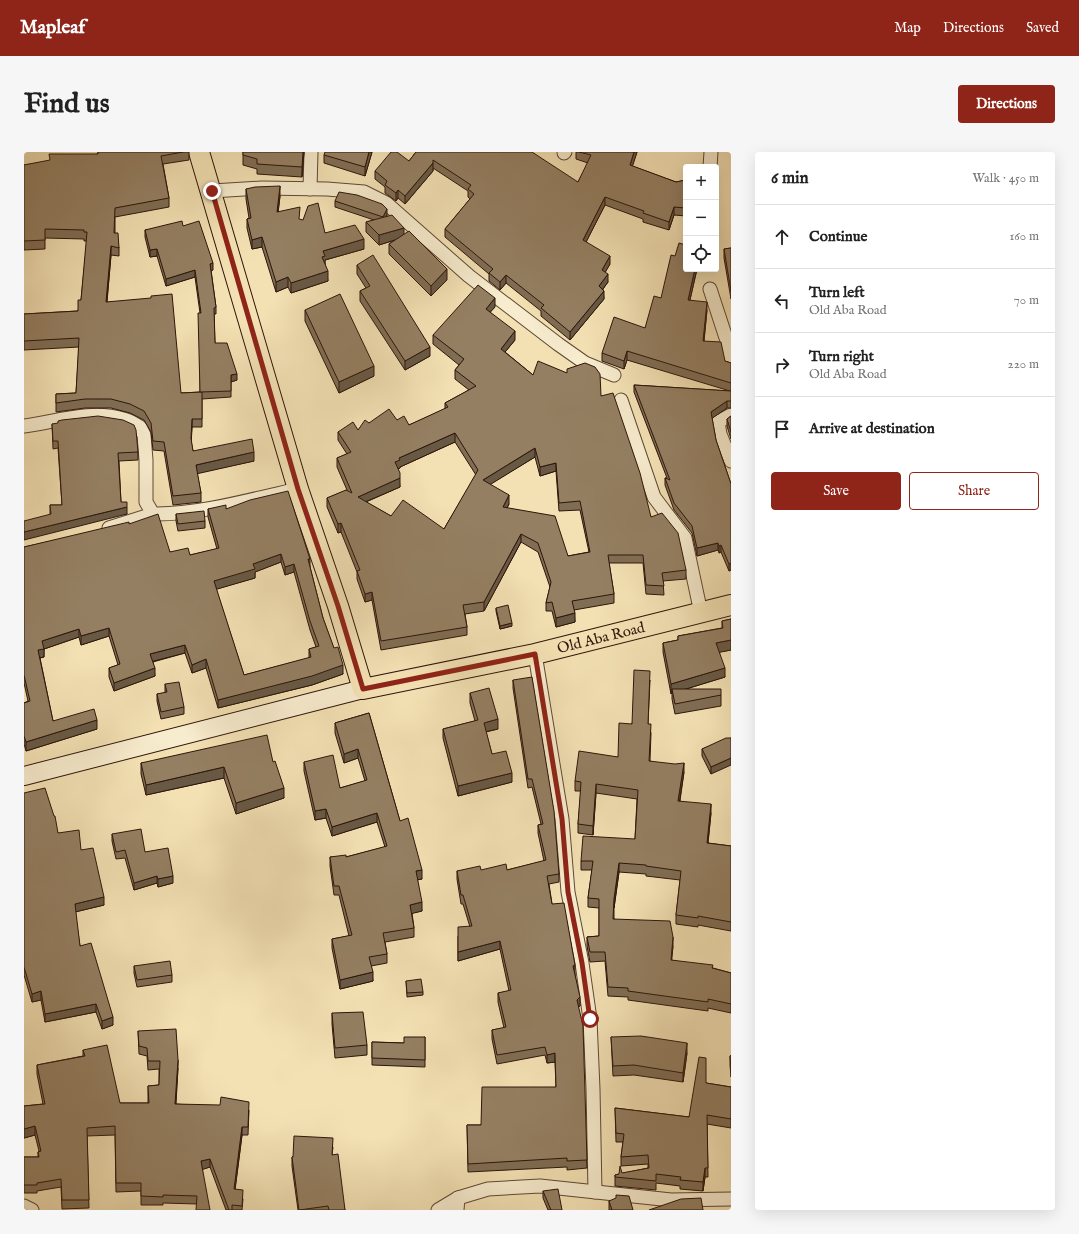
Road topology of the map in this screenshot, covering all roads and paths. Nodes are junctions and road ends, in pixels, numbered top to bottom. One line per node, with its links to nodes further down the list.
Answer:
1 (199, 152): 6 (main road)
2 (311, 152): 5 (street)
3 (711, 152): 4 (street)
4 (710, 164)
5 (310, 189): 6 (street); 9 (street)
6 (212, 191): 14 (main road)
7 (710, 289): 8 (street)
8 (731, 364)
9 (614, 375)
10 (621, 400): 18 (street)
11 (731, 415): 13 (street)
12 (24, 426): 15 (street)
13 (731, 461)
14 (298, 489): 15 (street); 20 (main road)
15 (153, 514): 16 (street)
16 (99, 530)
17 (731, 605): 18 (main road, Old Aba Road)
18 (701, 613): 19 (main road, Old Aba Road)
19 (535, 654): 20 (main road, Old Aba Road); 22 (street)
20 (363, 689): 21 (street)
21 (24, 776)
22 (595, 1192): 23 (street); 24 (street)
23 (731, 1199)
24 (457, 1204): 27 (street)
25 (24, 1206): 26 (street)
26 (32, 1210)
27 (438, 1210)

